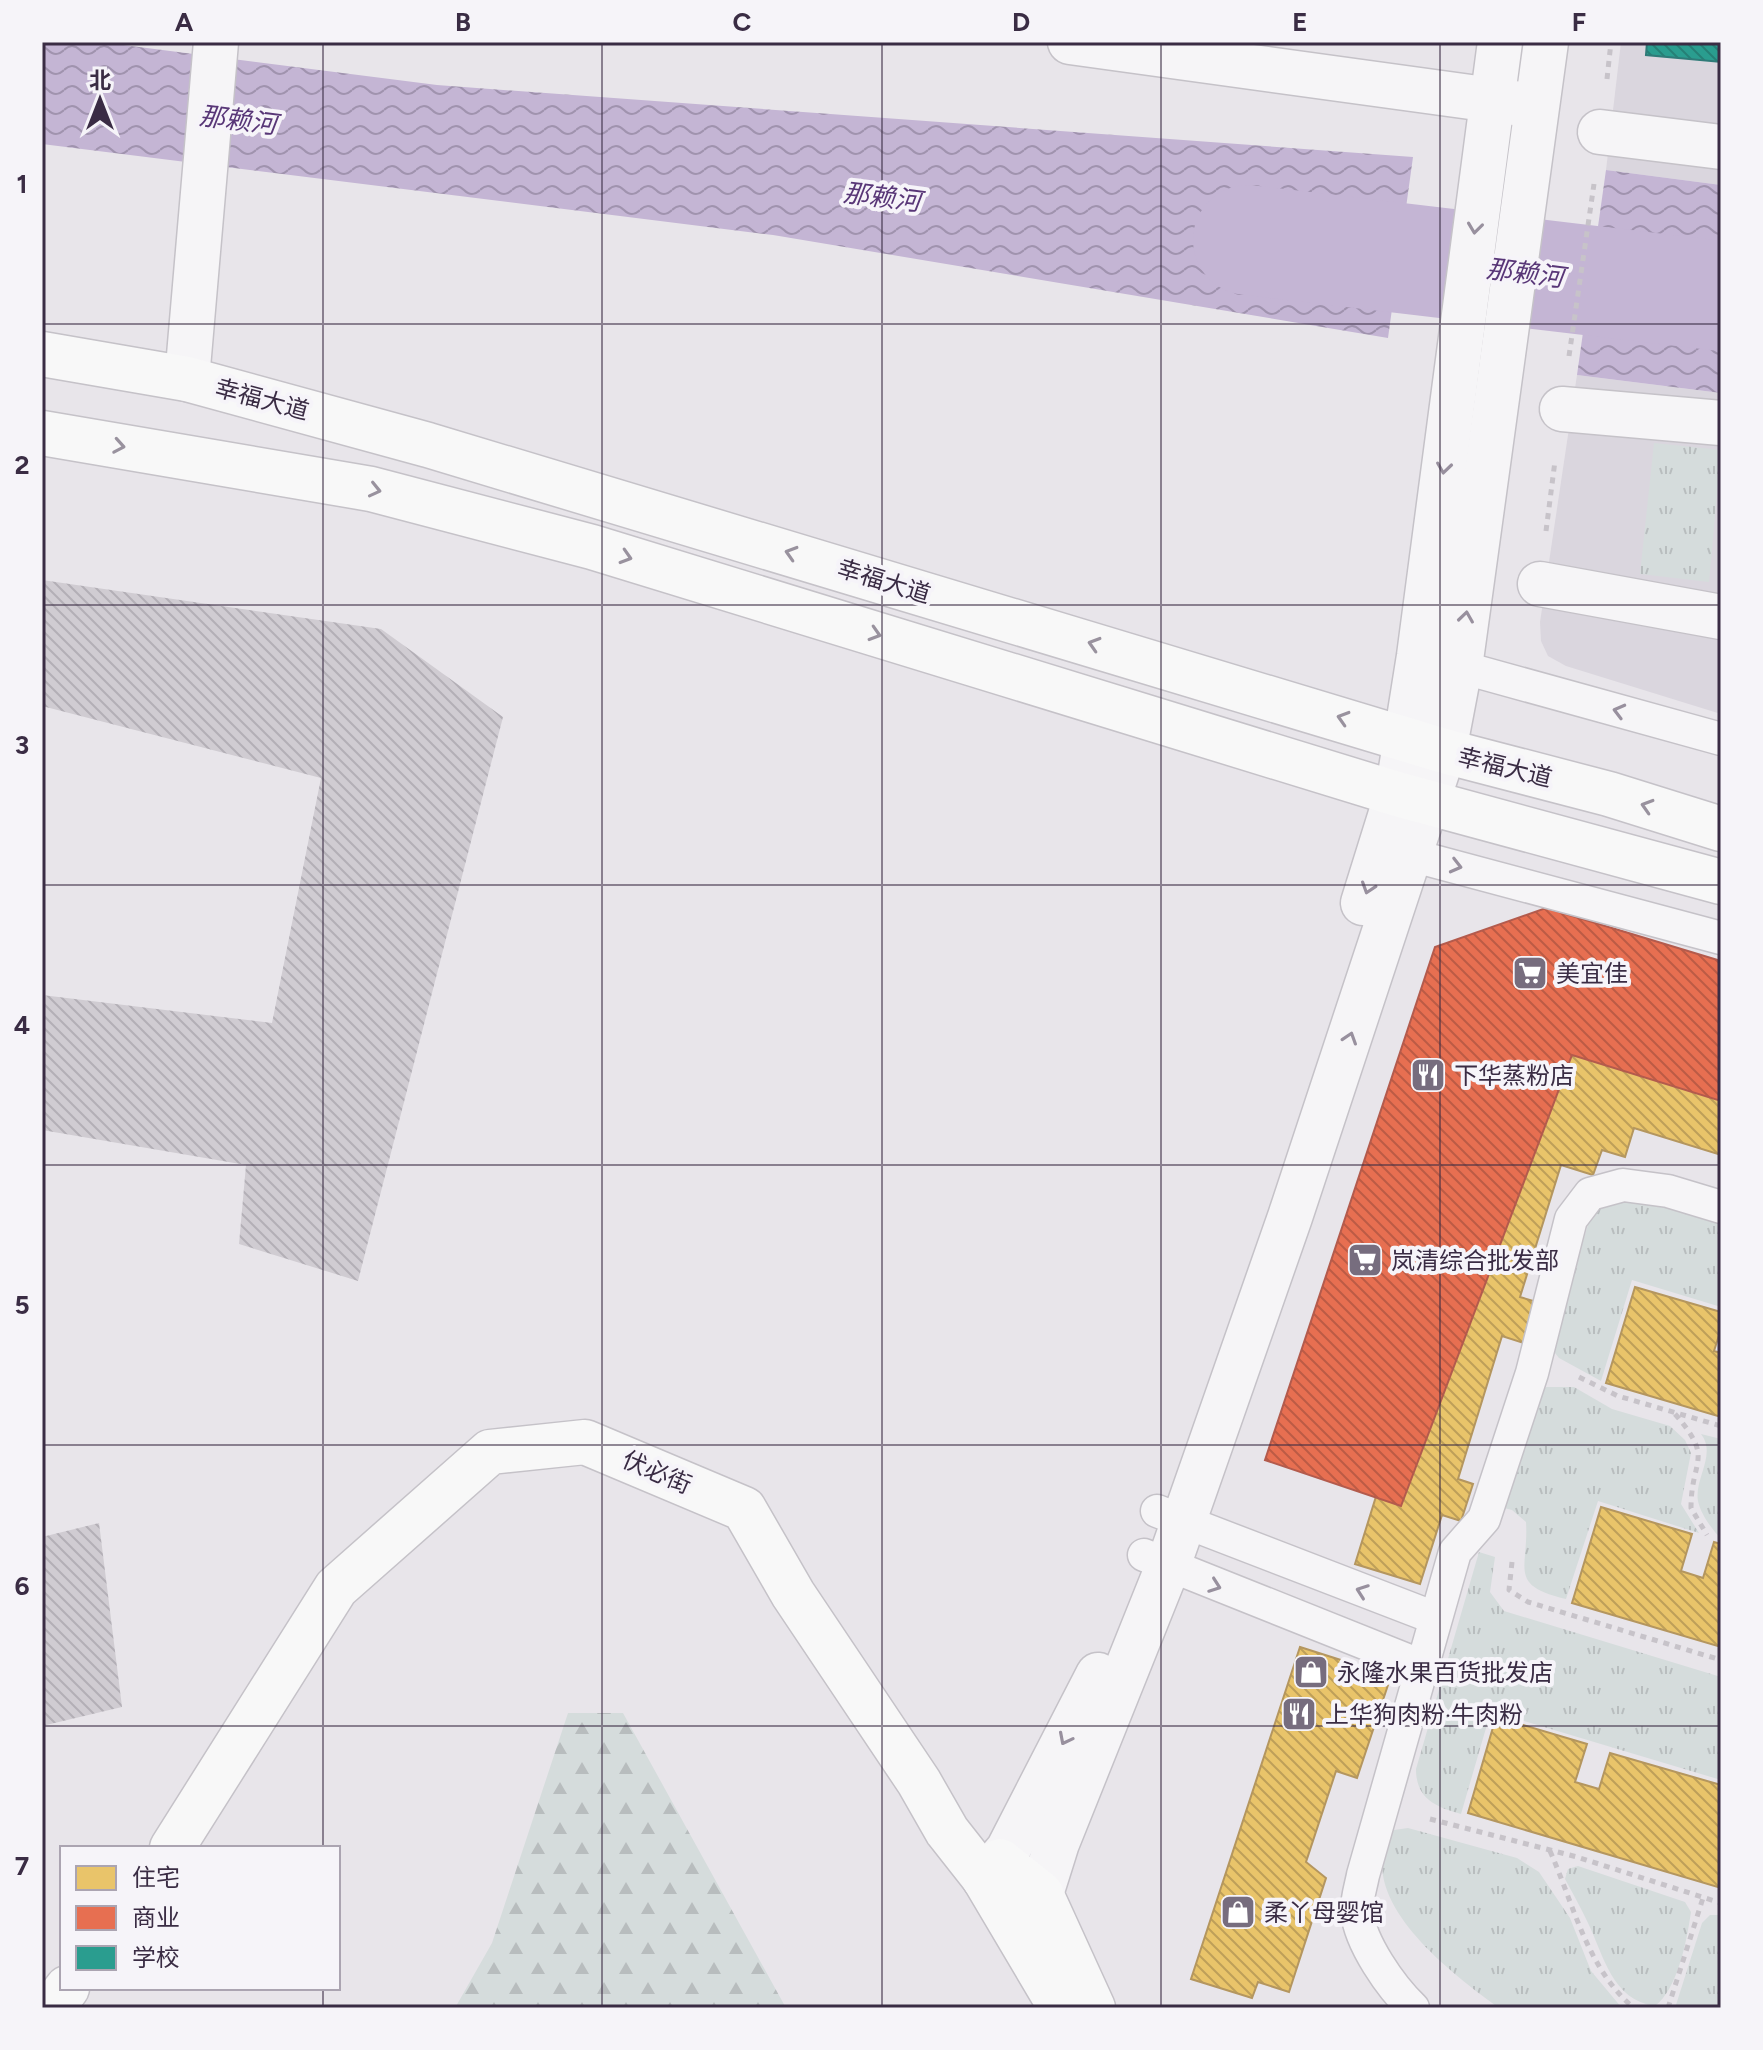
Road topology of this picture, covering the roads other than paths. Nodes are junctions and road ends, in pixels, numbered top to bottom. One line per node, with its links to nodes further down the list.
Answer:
1 (216, 42): 10 (street)
2 (1070, 42): 5 (street)
3 (1500, 42): 5 (street)
4 (1546, 42): 6 (street)
5 (1491, 102): 6 (street); 16 (street, one-way to 16)
6 (1536, 106): 16 (street, one-way to 6)
7 (1600, 132): 8 (street)
8 (1721, 147)
9 (42, 354): 10 (main road, 幸福大道)
10 (187, 379): 18 (main road, 幸福大道, one-way to 10)
11 (1562, 409): 12 (street)
12 (1721, 423)
13 (42, 433): 19 (main road, one-way to 19)
14 (1540, 584): 15 (street)
15 (1721, 617)
16 (1439, 661): 17 (lane, one-way to 16); 18 (street)
17 (1721, 739)
18 (1425, 744): 19 (street); 20 (main road, 幸福大道, one-way to 18)
19 (1412, 798): 21 (street); 22 (main road)
20 (1721, 829)
21 (1396, 851): 23 (lane, one-way to 23); 25 (street)
22 (1721, 882)
23 (1721, 938)
24 (1721, 1207): 27 (lane)
25 (1170, 1517): 26 (street); 27 (lane, one-way to 25)
26 (1156, 1561): 28 (lane, one-way to 28); 30 (street, one-way to 30); 31 (street)
27 (1435, 1618): 28 (lane)
28 (1422, 1666): 37 (lane)
29 (173, 1846): 30 (main road, 伏必街)
30 (992, 1869): 31 (main road, 伏必街); 32 (main road, 伏必街)
31 (1041, 1894): 32 (street); 36 (main road, 伏必街)
32 (1032, 1957): 35 (main road, 伏必街)
33 (66, 1990): 34 (main road)
34 (52, 2008)
35 (1061, 2008)
36 (1093, 2008)
37 (1413, 2008)

